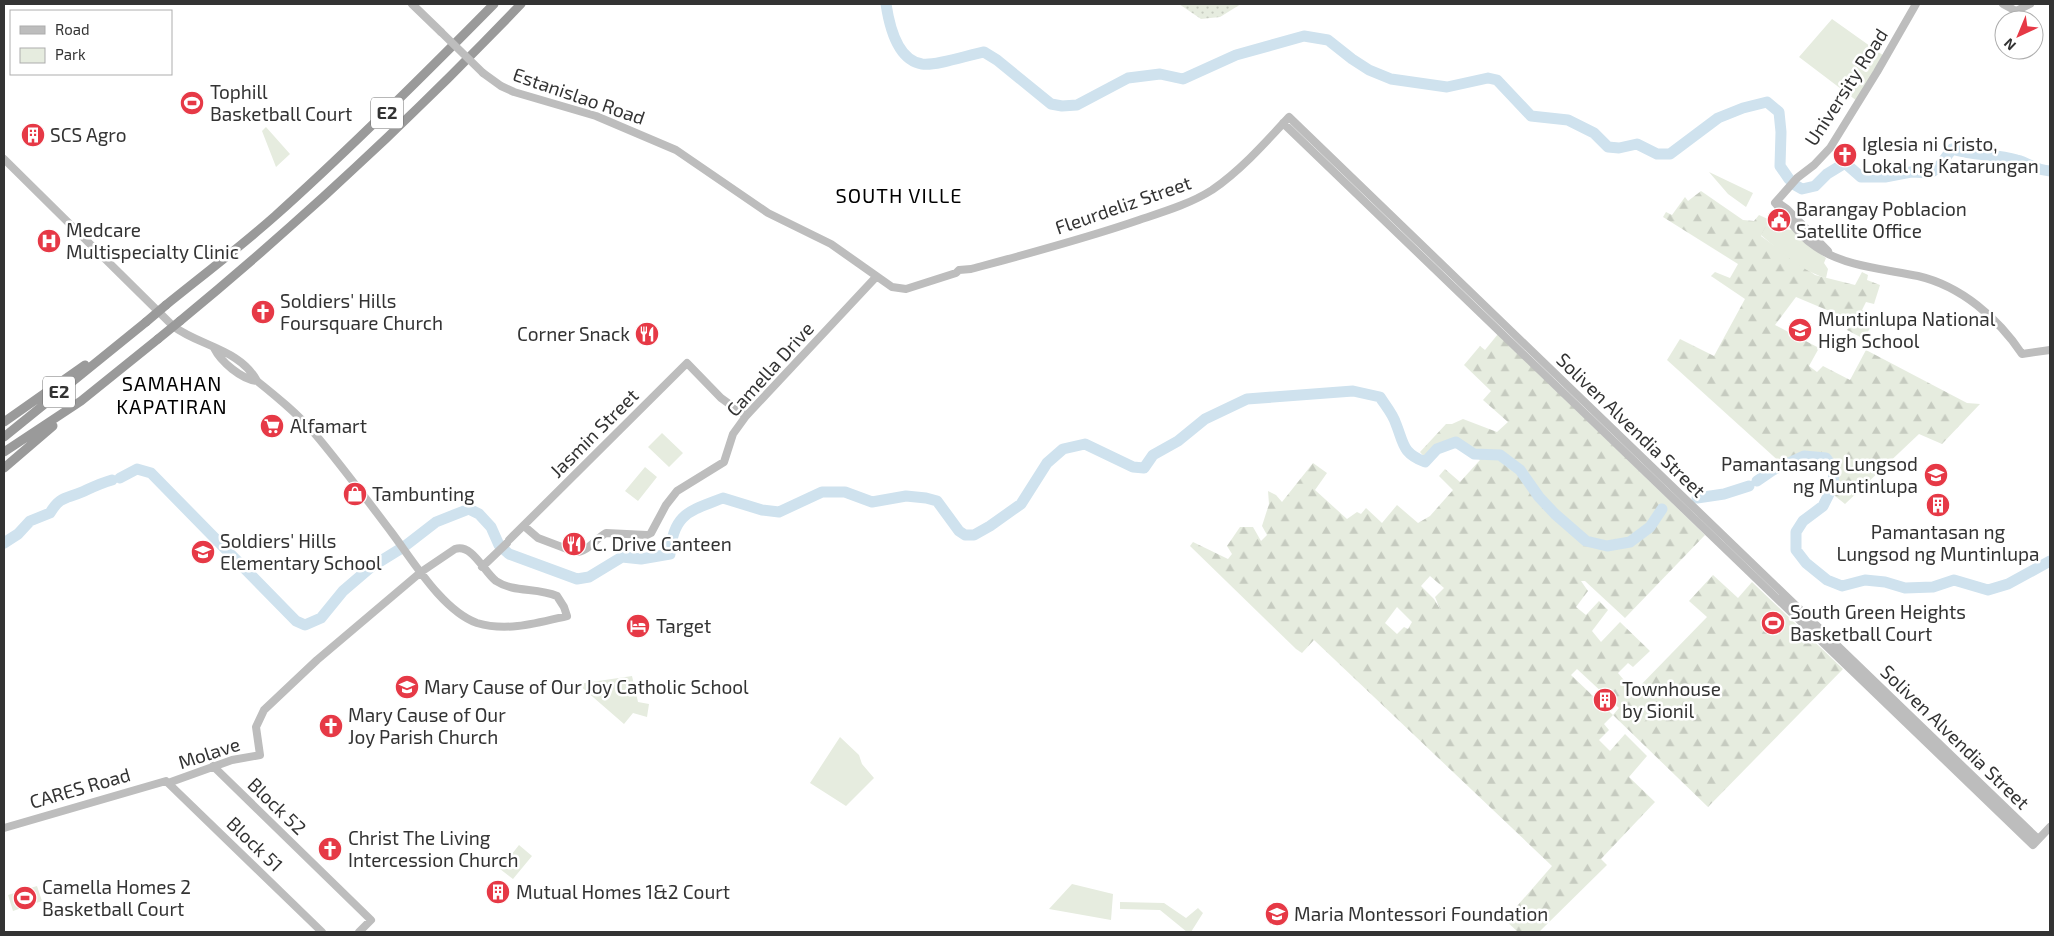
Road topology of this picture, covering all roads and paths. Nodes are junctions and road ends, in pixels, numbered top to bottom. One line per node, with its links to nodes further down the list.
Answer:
1 (412, 4): 10 (street, Estanislao Road, bridge)
2 (494, 4): 11 (highway, E2, bridge)
3 (1916, 4): 12 (street, University Road)
4 (2004, 4): 5 (street)
5 (2030, 4)
6 (521, 5): 13 (highway, E2, bridge)
7 (1289, 117): 8 (street, Fleurdeliz Street); 26 (street, Soliven Alvendia Street)
8 (1283, 123): 10 (street, Fleurdeliz Street); 26 (street, Soliven Alvendia Street)
9 (4, 159): 21 (street)
10 (876, 277): 14 (street, Camella Drive)
11 (116, 347): 15 (highway, E2); 16 (highway, E2)
12 (2050, 350)
13 (82, 401): 17 (highway, E2); 18 (highway, E2)
14 (746, 416): 19 (street, Camella Drive); 19 (street, Jasmin Street)
15 (4, 422)
16 (4, 437)
17 (4, 452)
18 (4, 468)
19 (524, 526): 20 (street, Jasmin Street)
20 (482, 567): 21 (street); 21 (street)
21 (421, 572): 22 (street, Molave)
22 (213, 766): 23 (street, Molave); 28 (street, Block 52)
23 (167, 782): 25 (street, CARES Road); 27 (street, Block 51)
24 (2050, 827): 26 (street)
25 (4, 828)
26 (2035, 842)
27 (320, 930)
28 (359, 932)

